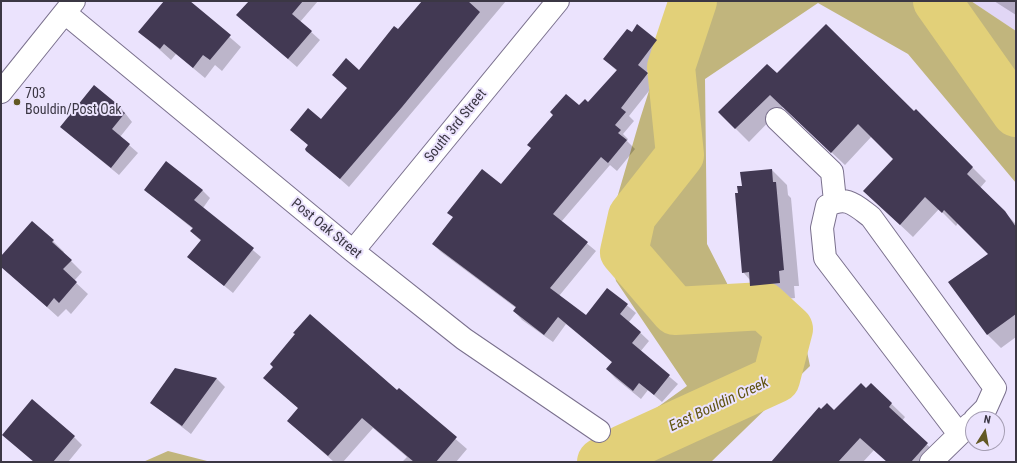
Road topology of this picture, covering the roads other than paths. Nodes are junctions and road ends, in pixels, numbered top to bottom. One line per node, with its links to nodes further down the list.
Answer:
1 (558, 1): 6 (street, South 3rd Street)
2 (72, 4): 3 (street); 6 (street, Post Oak Street)
3 (1, 92)
4 (777, 119): 5 (street)
5 (835, 202): 7 (street); 8 (street)
6 (353, 251): 10 (street, Post Oak Street)
7 (983, 411)
8 (965, 420)
9 (965, 429): 11 (street)
10 (598, 431)
11 (931, 462)

